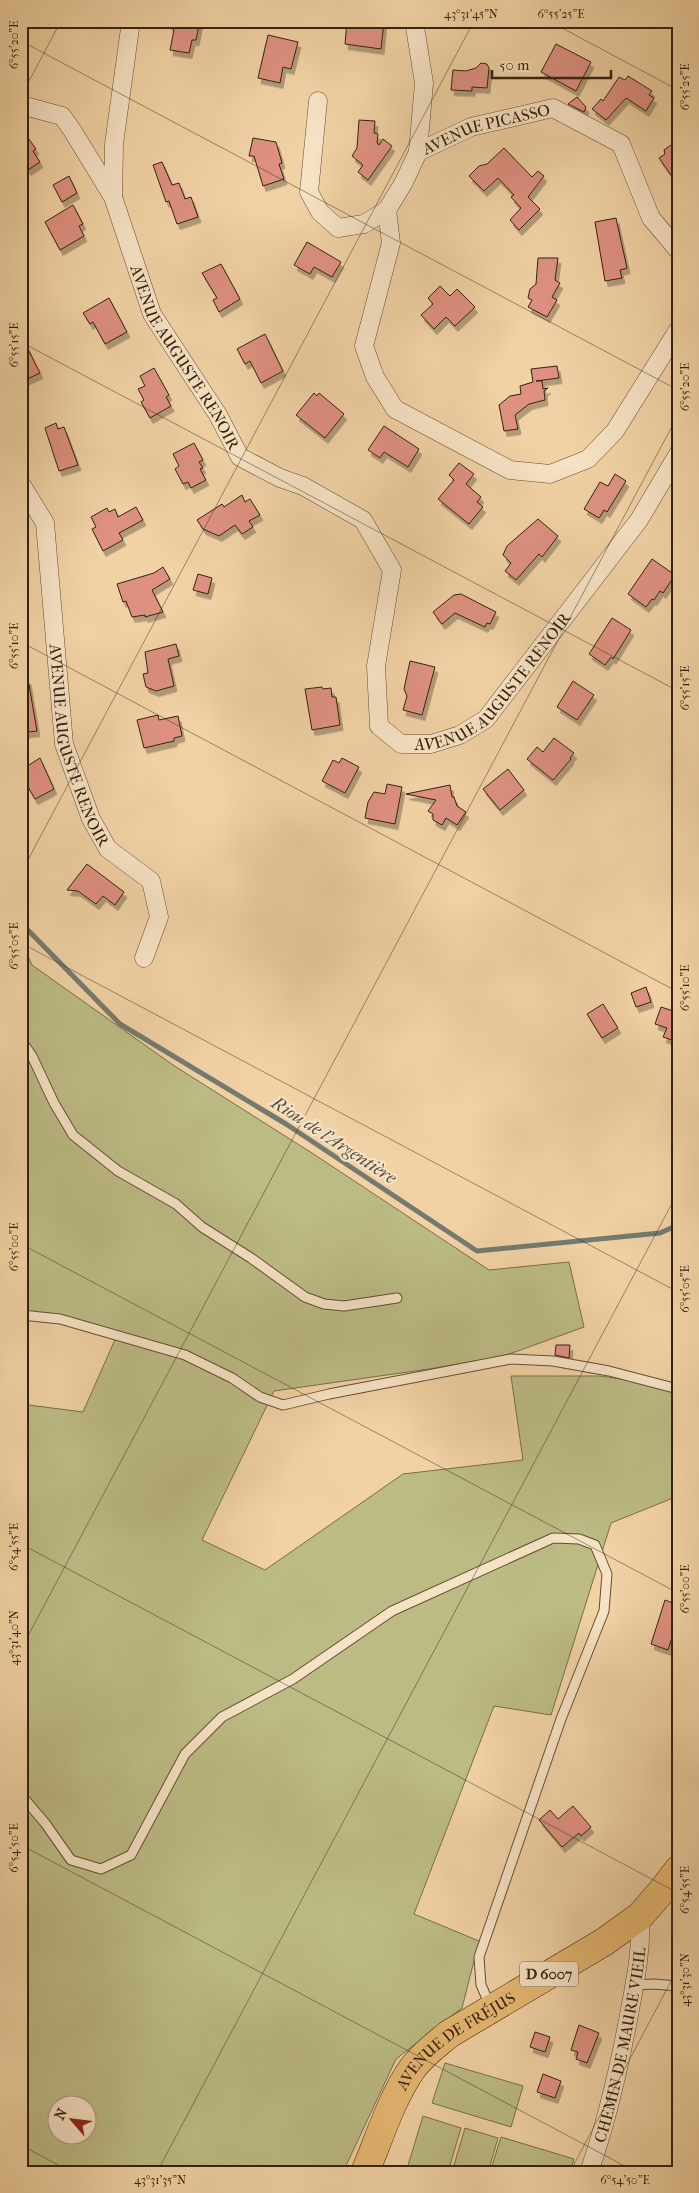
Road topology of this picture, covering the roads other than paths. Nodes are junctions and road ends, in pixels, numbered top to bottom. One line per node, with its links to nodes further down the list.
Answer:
1 (131, 21): 6 (street)
2 (414, 21): 5 (street)
3 (318, 101): 7 (street, AVENUE PICASSO)
4 (21, 105): 6 (street, AVENUE AUGUSTE RENOIR)
5 (418, 152): 7 (street, AVENUE PICASSO); 8 (street, AVENUE PICASSO)
6 (113, 197): 10 (street, AVENUE AUGUSTE RENOIR)
7 (388, 210): 9 (street)
8 (678, 250)
9 (678, 330)
10 (678, 454)
11 (21, 484): 12 (street, AVENUE AUGUSTE RENOIR)
12 (144, 958)
13 (21, 1040): 14 (lane)
14 (397, 1298)
15 (21, 1315): 16 (lane)
16 (678, 1389)
17 (21, 1795): 22 (lane)
18 (678, 1870): 19 (main road, AVENUE DE FRÉJUS / D 6007)
19 (640, 1916): 20 (street, CHEMIN DE MAURE VIEIL); 22 (main road, AVENUE DE FRÉJUS / D 6007)
20 (634, 1986): 21 (lane); 23 (street, CHEMIN DE MAURE VIEIL)
21 (678, 1986)
22 (492, 2008): 24 (main road, AVENUE DE FRÉJUS / D 6007)
23 (594, 2169)
24 (365, 2172)

